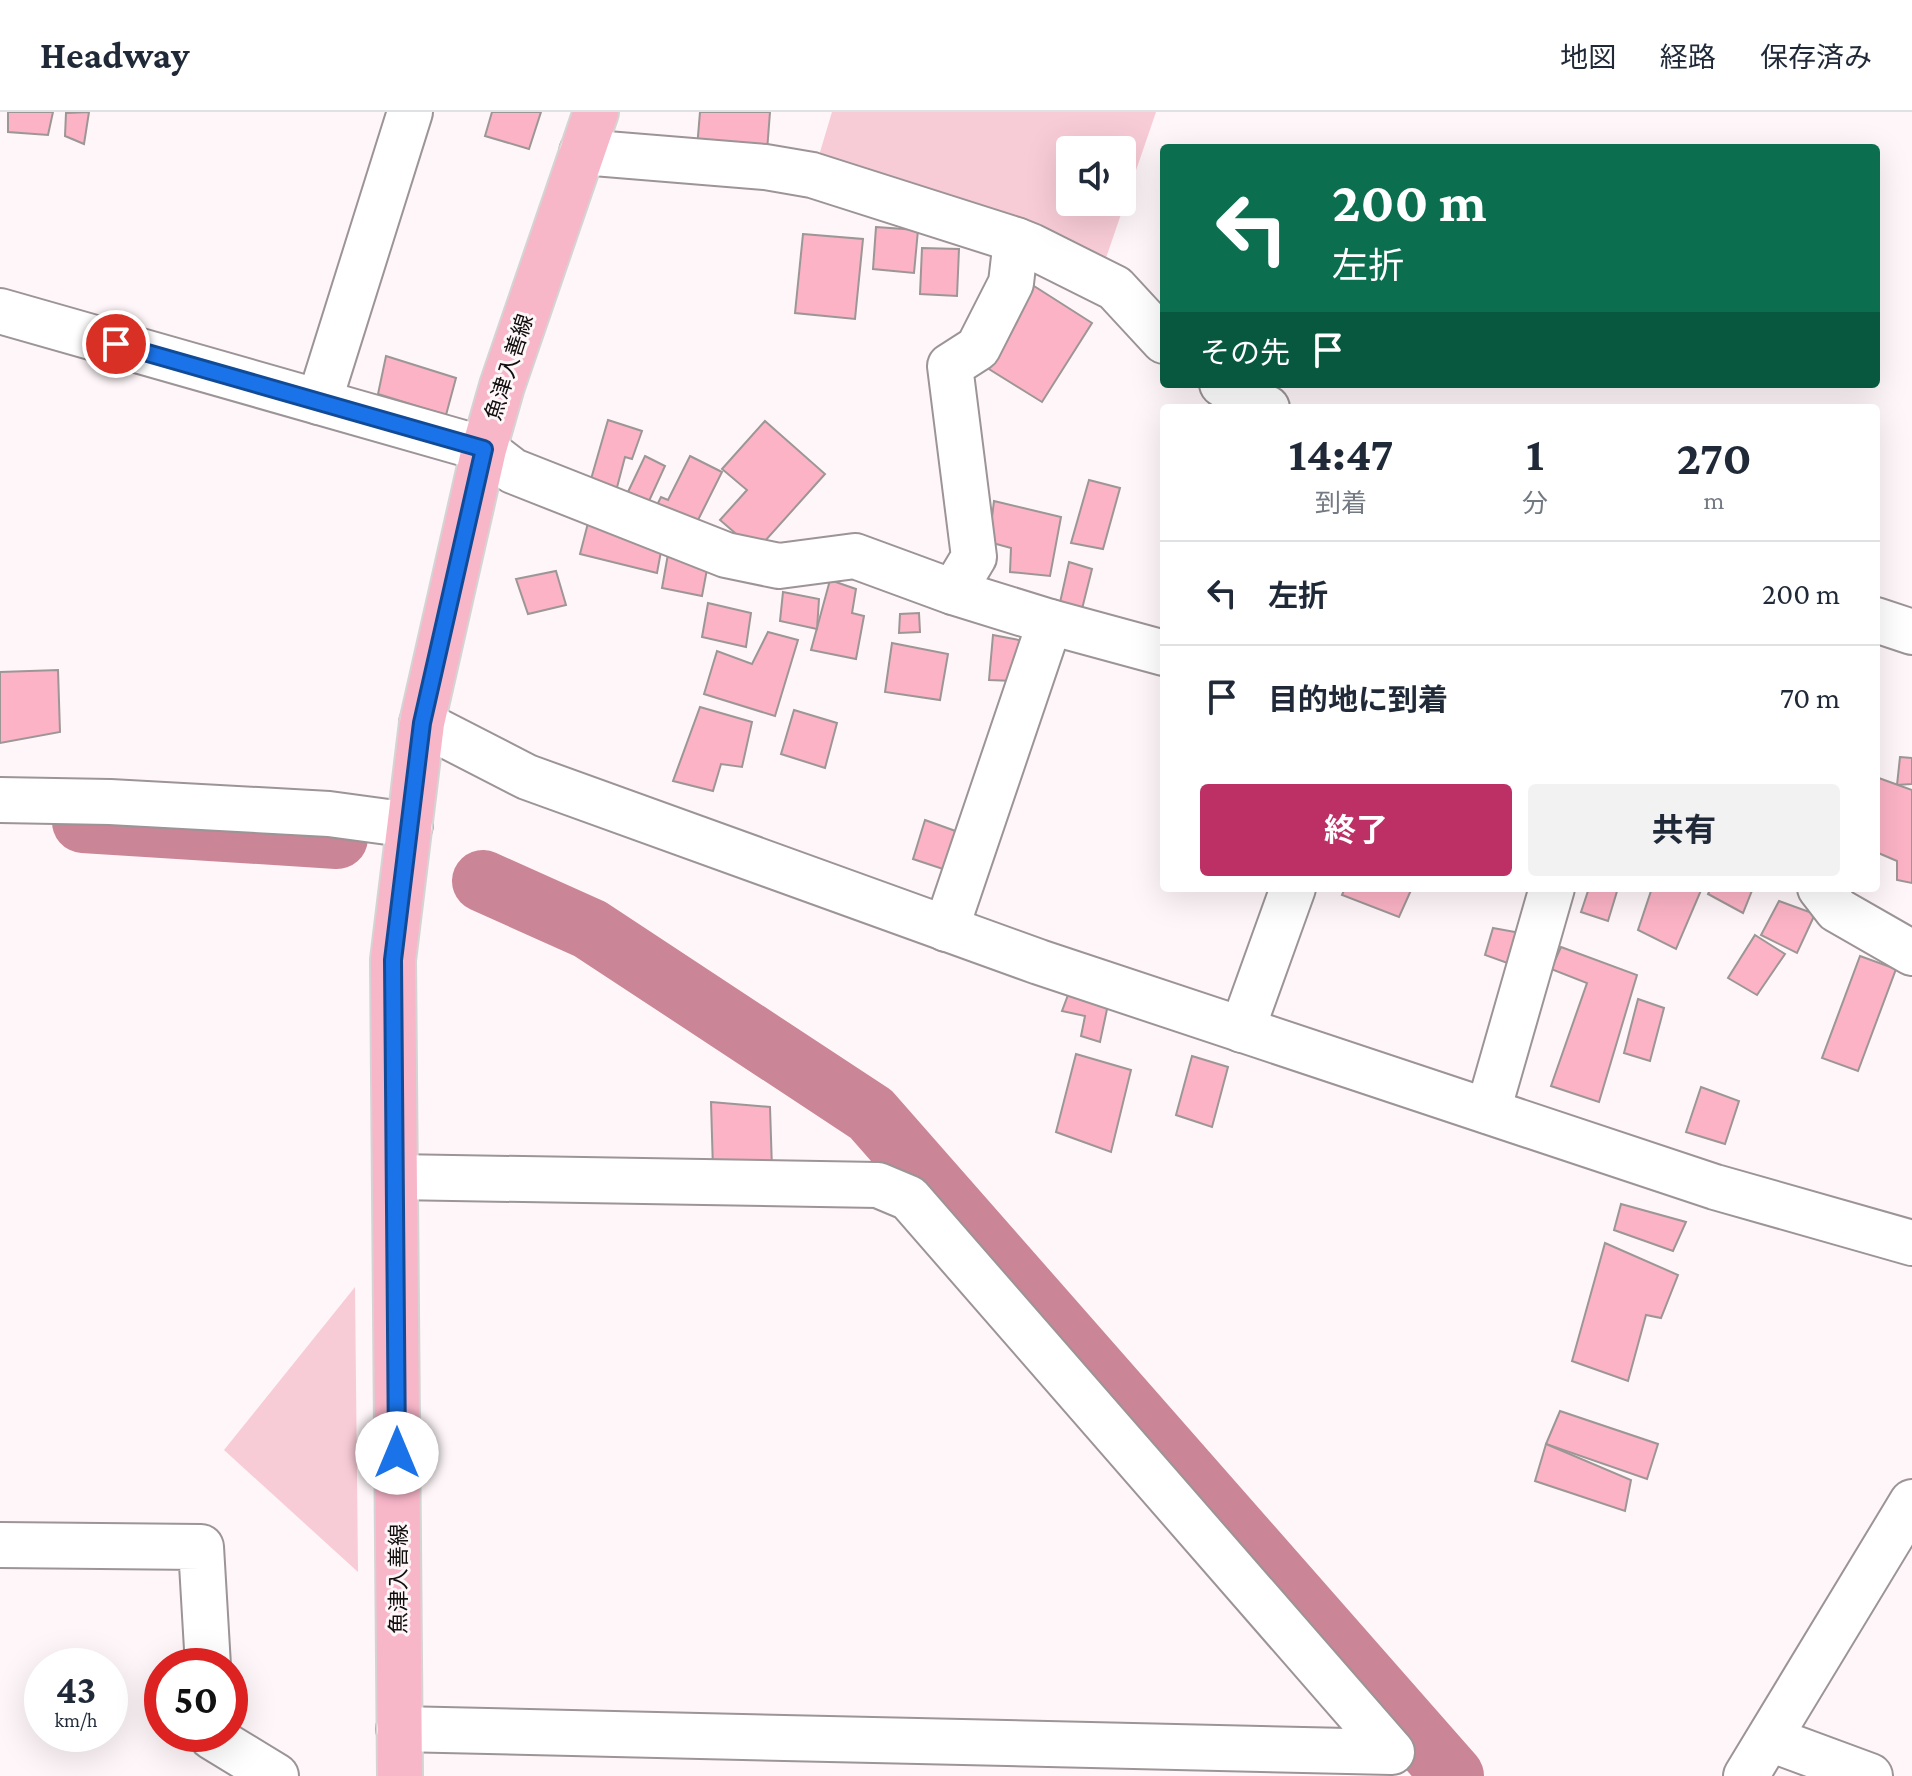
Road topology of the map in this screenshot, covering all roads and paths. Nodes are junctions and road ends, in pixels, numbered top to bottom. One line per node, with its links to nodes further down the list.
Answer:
1 (410, 112): 7 (street)
2 (589, 132): 3 (street); 9 (main road, 魚津入善線)
3 (1016, 240): 5 (street); 10 (street)
4 (0, 311): 7 (street)
5 (1160, 337)
6 (1228, 388): 8 (street)
7 (319, 402): 9 (street)
8 (1255, 404)
9 (484, 449): 10 (street); 15 (main road, 魚津入善線)
10 (953, 592): 12 (street)
11 (1880, 621): 13 (street)
12 (1050, 622): 14 (street); 21 (street)
13 (1912, 632)
14 (1160, 652)
15 (422, 723): 17 (main road, 魚津入善線); 21 (street)
16 (0, 800): 17 (street)
17 (410, 825): 25 (main road, 魚津入善線)
18 (1292, 892): 23 (street)
19 (1551, 892): 24 (street)
20 (1823, 892): 22 (street)
21 (946, 929): 23 (street)
22 (1912, 953)
23 (1242, 1030): 24 (street)
24 (1488, 1111): 26 (street)
25 (395, 1177): 30 (main road, 魚津入善線); 33 (street)
26 (1912, 1243)
27 (1912, 1502): 31 (street)
28 (0, 1545): 29 (street)
29 (207, 1648)
30 (399, 1729): 33 (street); 35 (main road, 魚津入善線)
31 (1770, 1739): 36 (street); 37 (street)
32 (237, 1752): 34 (street)
33 (1402, 1764)
34 (276, 1776)
35 (400, 1776)
36 (1746, 1776)
37 (1870, 1776)

